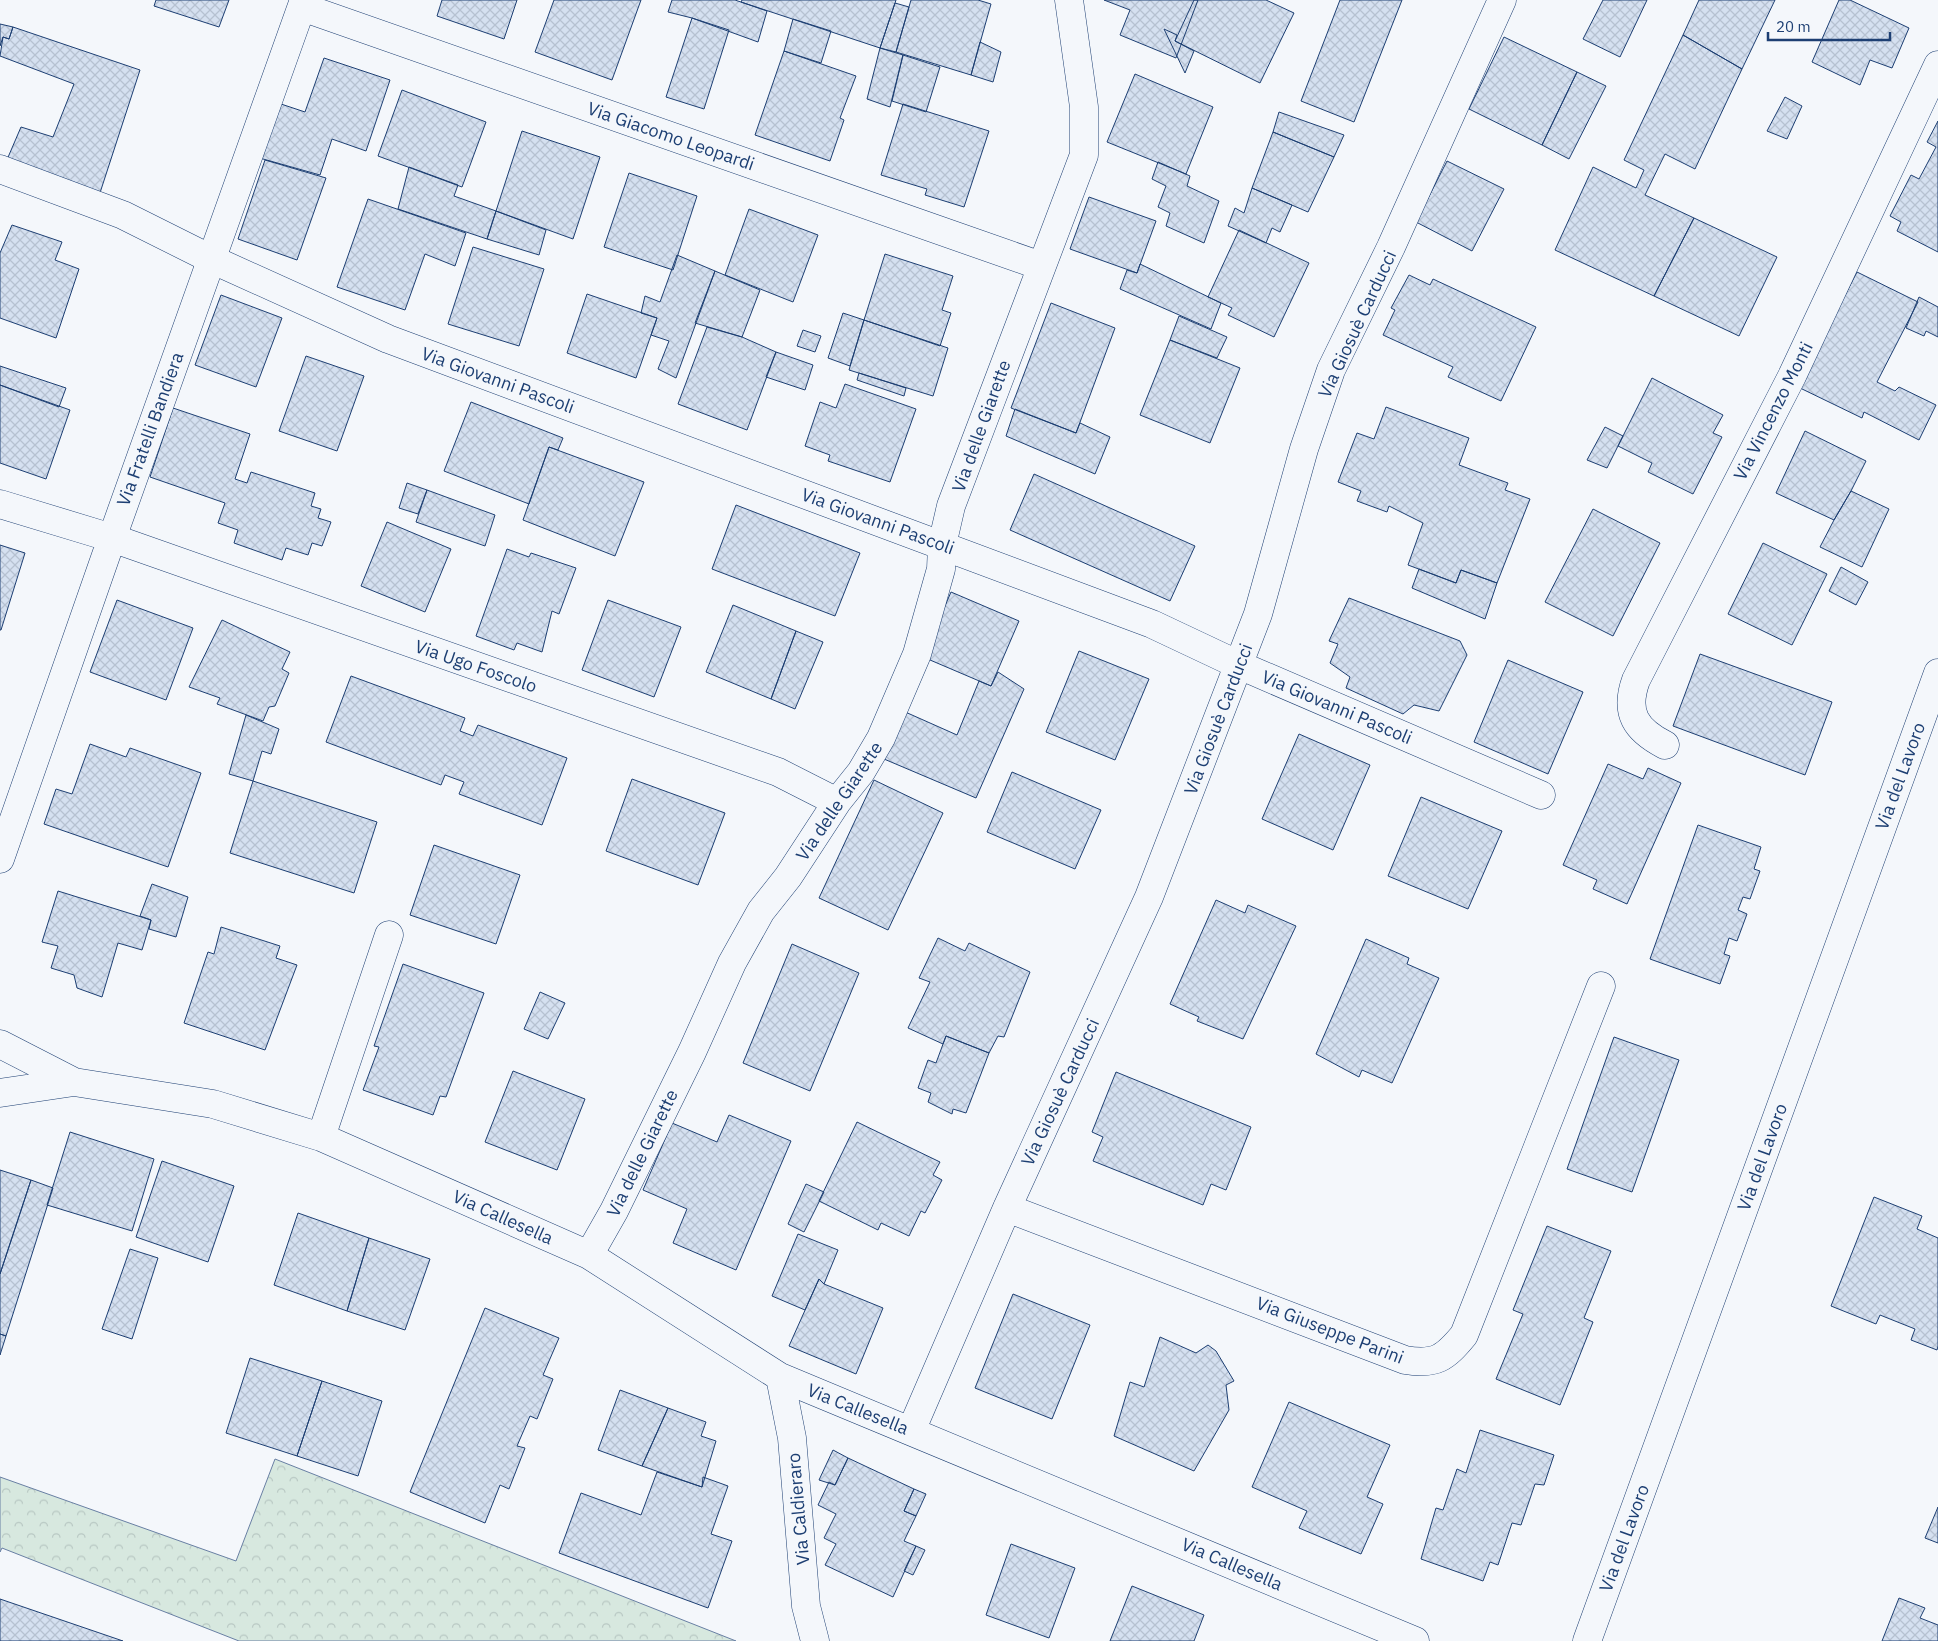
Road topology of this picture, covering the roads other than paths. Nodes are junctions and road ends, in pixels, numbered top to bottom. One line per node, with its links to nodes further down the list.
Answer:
1 (1070, 0): 7 (street, Via delle Giarette)
2 (1502, 0): 11 (street, Via Giosuè Carducci)
3 (303, 4): 6 (street, Via Fratelli Bandiera); 7 (street, Via Giacomo Leopardi)
4 (1938, 65): 13 (street, Via Vincenzo Monti)
5 (0, 169): 6 (street, Via Giovanni Pascoli)
6 (211, 259): 9 (street, Via Fratelli Bandiera); 10 (street, Via Giovanni Pascoli)
7 (1040, 266): 10 (street, Via delle Giarette)
8 (0, 504): 9 (street, Via Ugo Foscolo)
9 (112, 538): 15 (street, Via Ugo Foscolo); 16 (street, Via Fratelli Bandiera)
10 (942, 545): 11 (street, Via Giovanni Pascoli); 15 (street, Via delle Giarette)
11 (1239, 665): 14 (street, Via Giovanni Pascoli); 24 (street, Via Giosuè Carducci)
12 (1938, 673): 30 (street, Via del Lavoro)
13 (1666, 745)
14 (1541, 795)
15 (837, 802): 25 (street, Via delle Giarette)
16 (9, 808): 17 (street, Via Fratelli Bandiera)
17 (0, 859)
18 (389, 935): 23 (street)
19 (1601, 986): 24 (street, Via Giuseppe Parini)
20 (0, 1044): 21 (street, Via Callesella)
21 (74, 1082): 22 (street, Via Callesella); 23 (street, Via Callesella)
22 (0, 1093)
23 (321, 1137): 25 (street, Via Callesella)
24 (1007, 1208): 27 (street, Via Giosuè Carducci)
25 (588, 1255): 26 (street, Via Callesella)
26 (780, 1377): 27 (street, Via Callesella); 28 (street, Via Caldieraro)
27 (911, 1430): 29 (street, Via Callesella)
28 (815, 1641)
29 (1415, 1641)
30 (1587, 1641)

